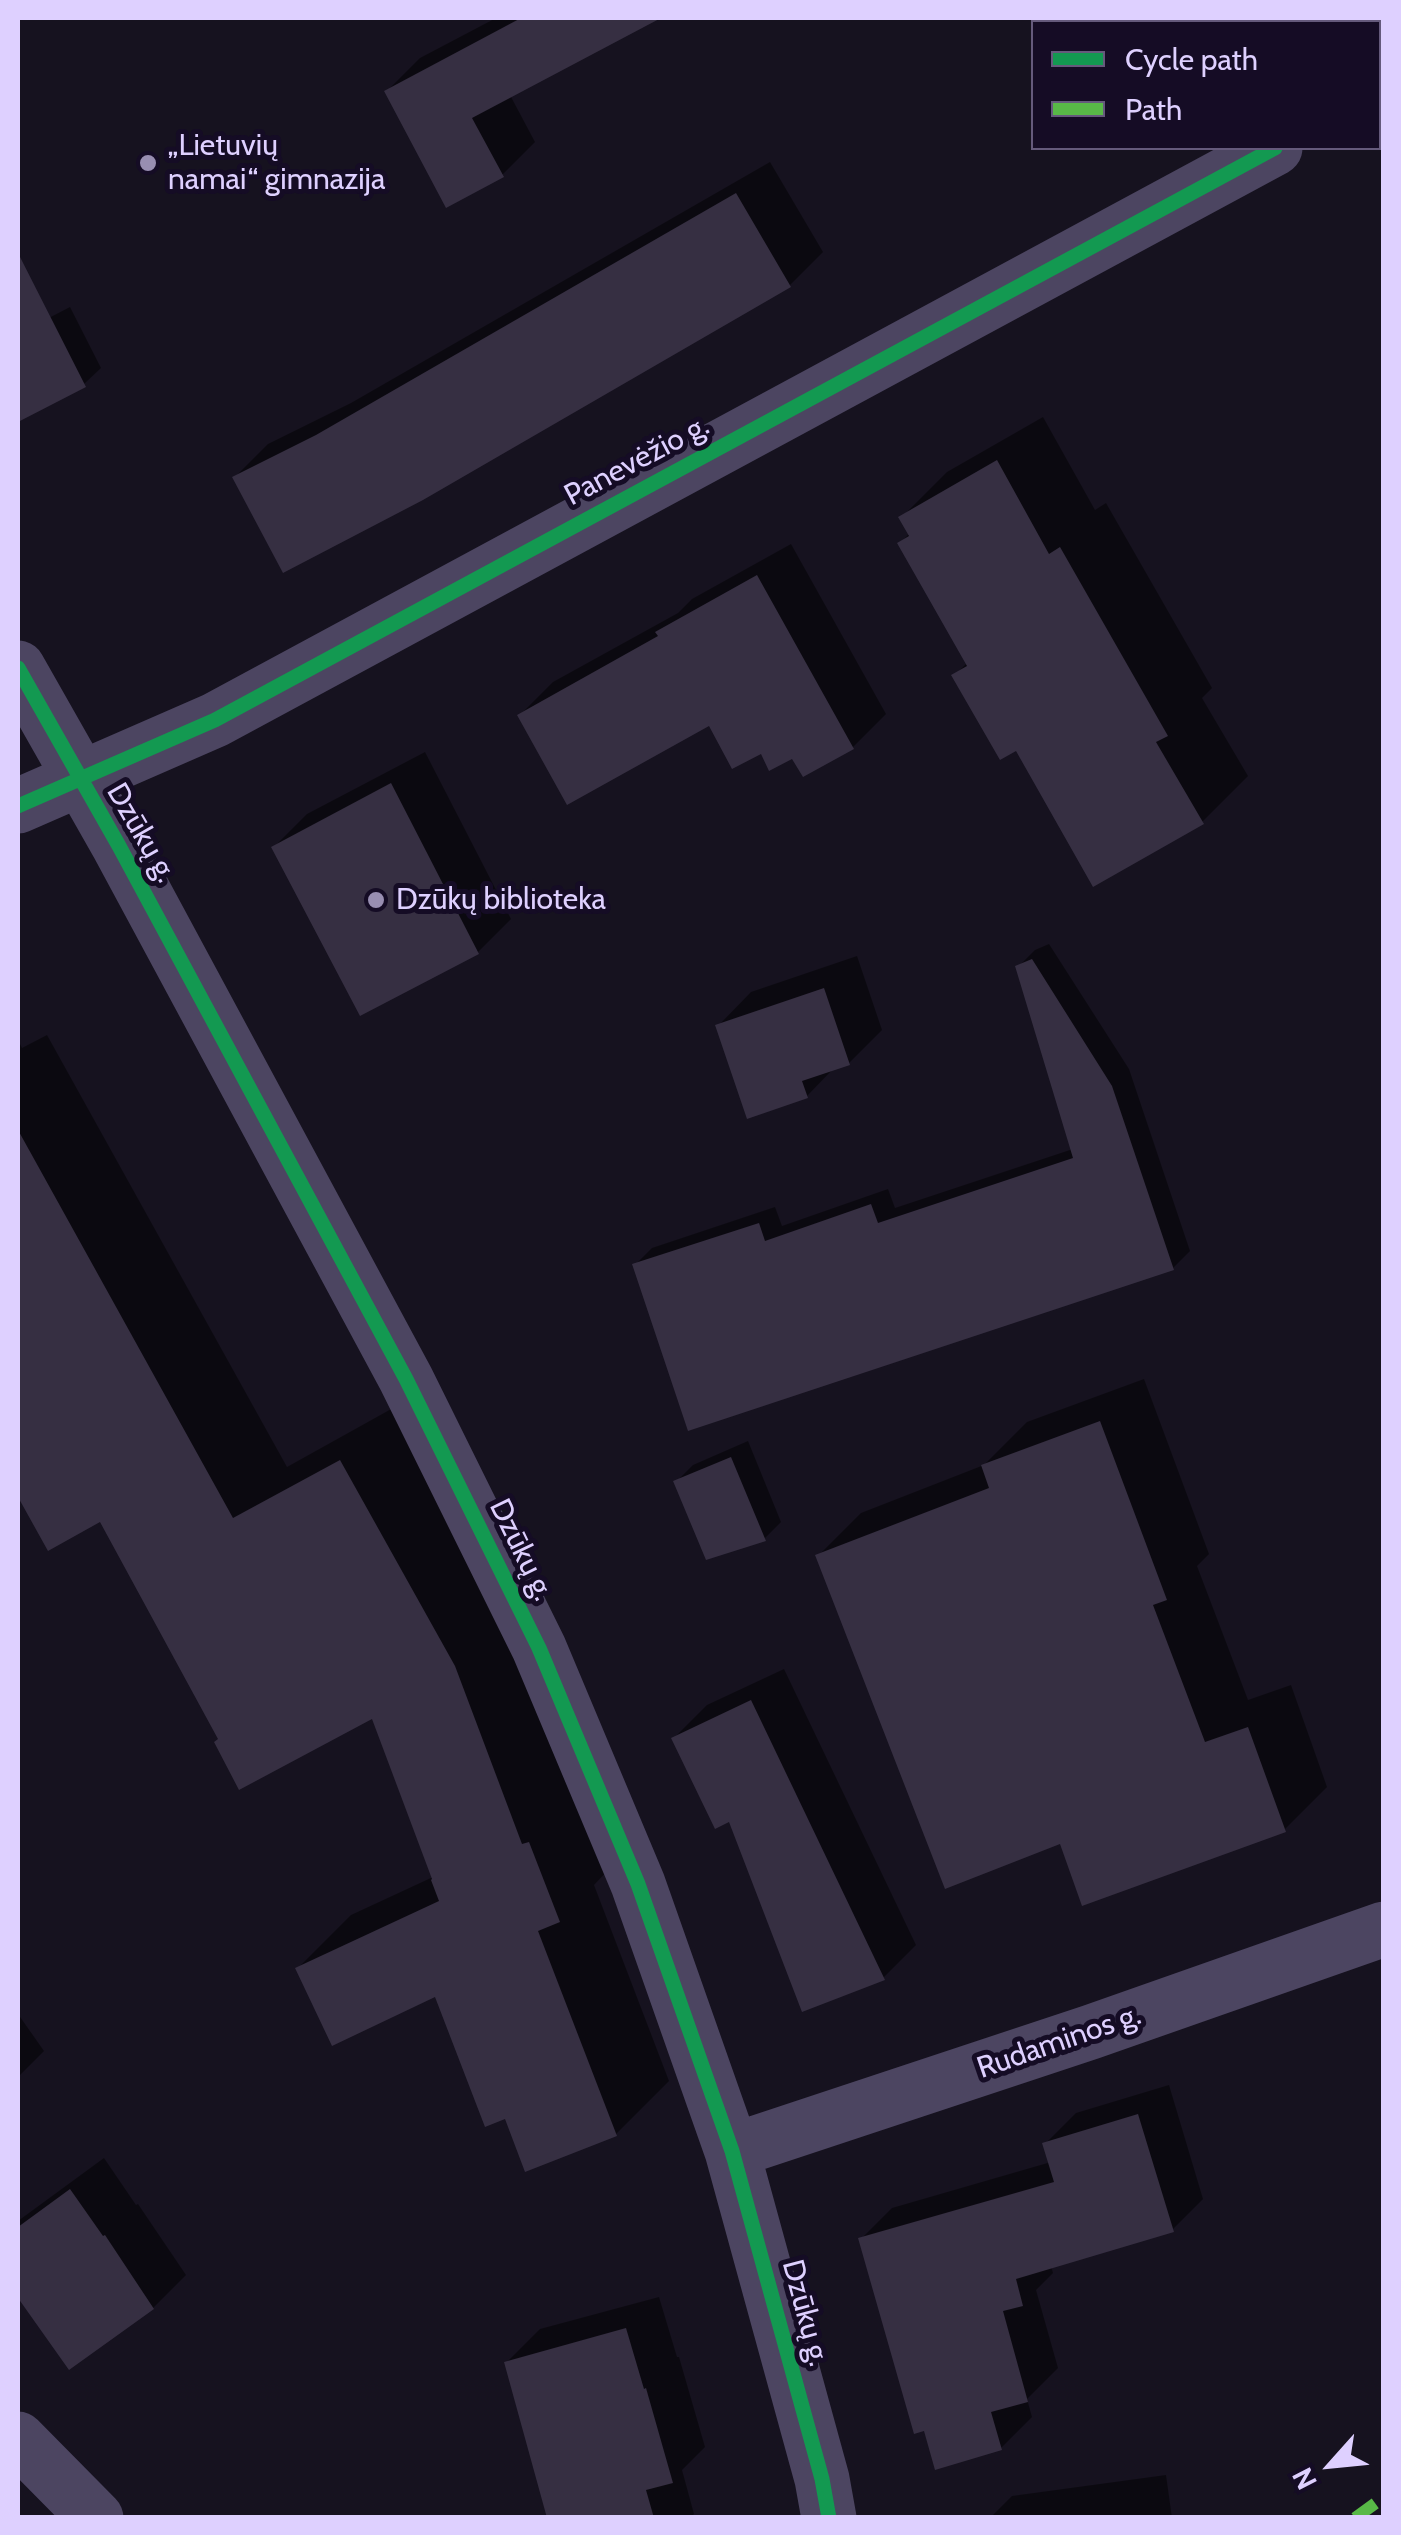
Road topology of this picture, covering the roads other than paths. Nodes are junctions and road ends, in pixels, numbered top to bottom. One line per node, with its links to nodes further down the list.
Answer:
1 (1270, 150): 3 (street, Panevėžio g.)
2 (18, 668): 3 (street, Dzūkų g.)
3 (79, 779): 4 (street, Panevėžio g.); 6 (street, Dzūkų g.)
4 (18, 806)
5 (1384, 1929): 6 (street, Rudaminos g.)
6 (732, 2151): 9 (street, Dzūkų g.)
7 (18, 2439): 8 (street)
8 (96, 2518)
9 (829, 2518)

